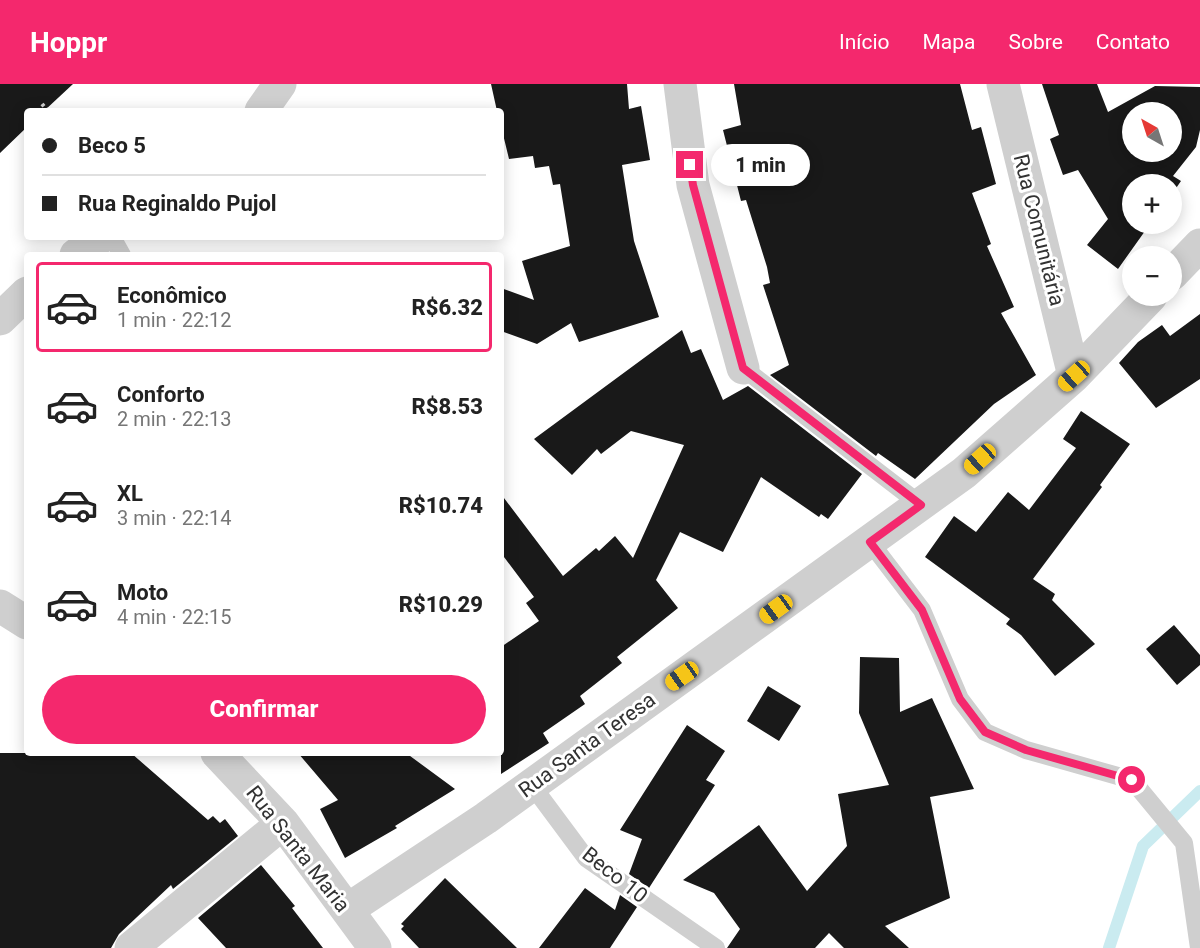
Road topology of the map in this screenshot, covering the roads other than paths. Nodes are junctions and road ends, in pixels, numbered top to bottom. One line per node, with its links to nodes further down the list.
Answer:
1 (280, 84): 4 (street)
2 (680, 84): 12 (street)
3 (1003, 84): 13 (street, Rua Comunitária)
4 (263, 108)
5 (97, 240): 7 (street)
6 (1200, 244): 8 (street)
7 (80, 252)
8 (1182, 263)
9 (24, 296): 11 (street)
10 (1141, 306): 13 (street, Rua Santa Teresa)
11 (0, 318)
12 (743, 368): 14 (lane)
13 (1074, 376): 14 (street, Rua Santa Teresa)
14 (921, 505): 15 (street, Rua Santa Teresa)
15 (870, 542): 19 (street, Rua Santa Teresa); 25 (lane)
16 (0, 606): 17 (street)
17 (24, 621)
18 (220, 756): 20 (street, Rua Santa Maria)
19 (531, 784): 21 (street, Rua Santa Teresa); 24 (lane, Beco 10)
20 (283, 823): 21 (street, Rua Santa Maria); 22 (street)
21 (347, 910): 23 (street, Rua Santa Maria)
22 (131, 948)
23 (375, 948)
24 (716, 948)
25 (1199, 948)

